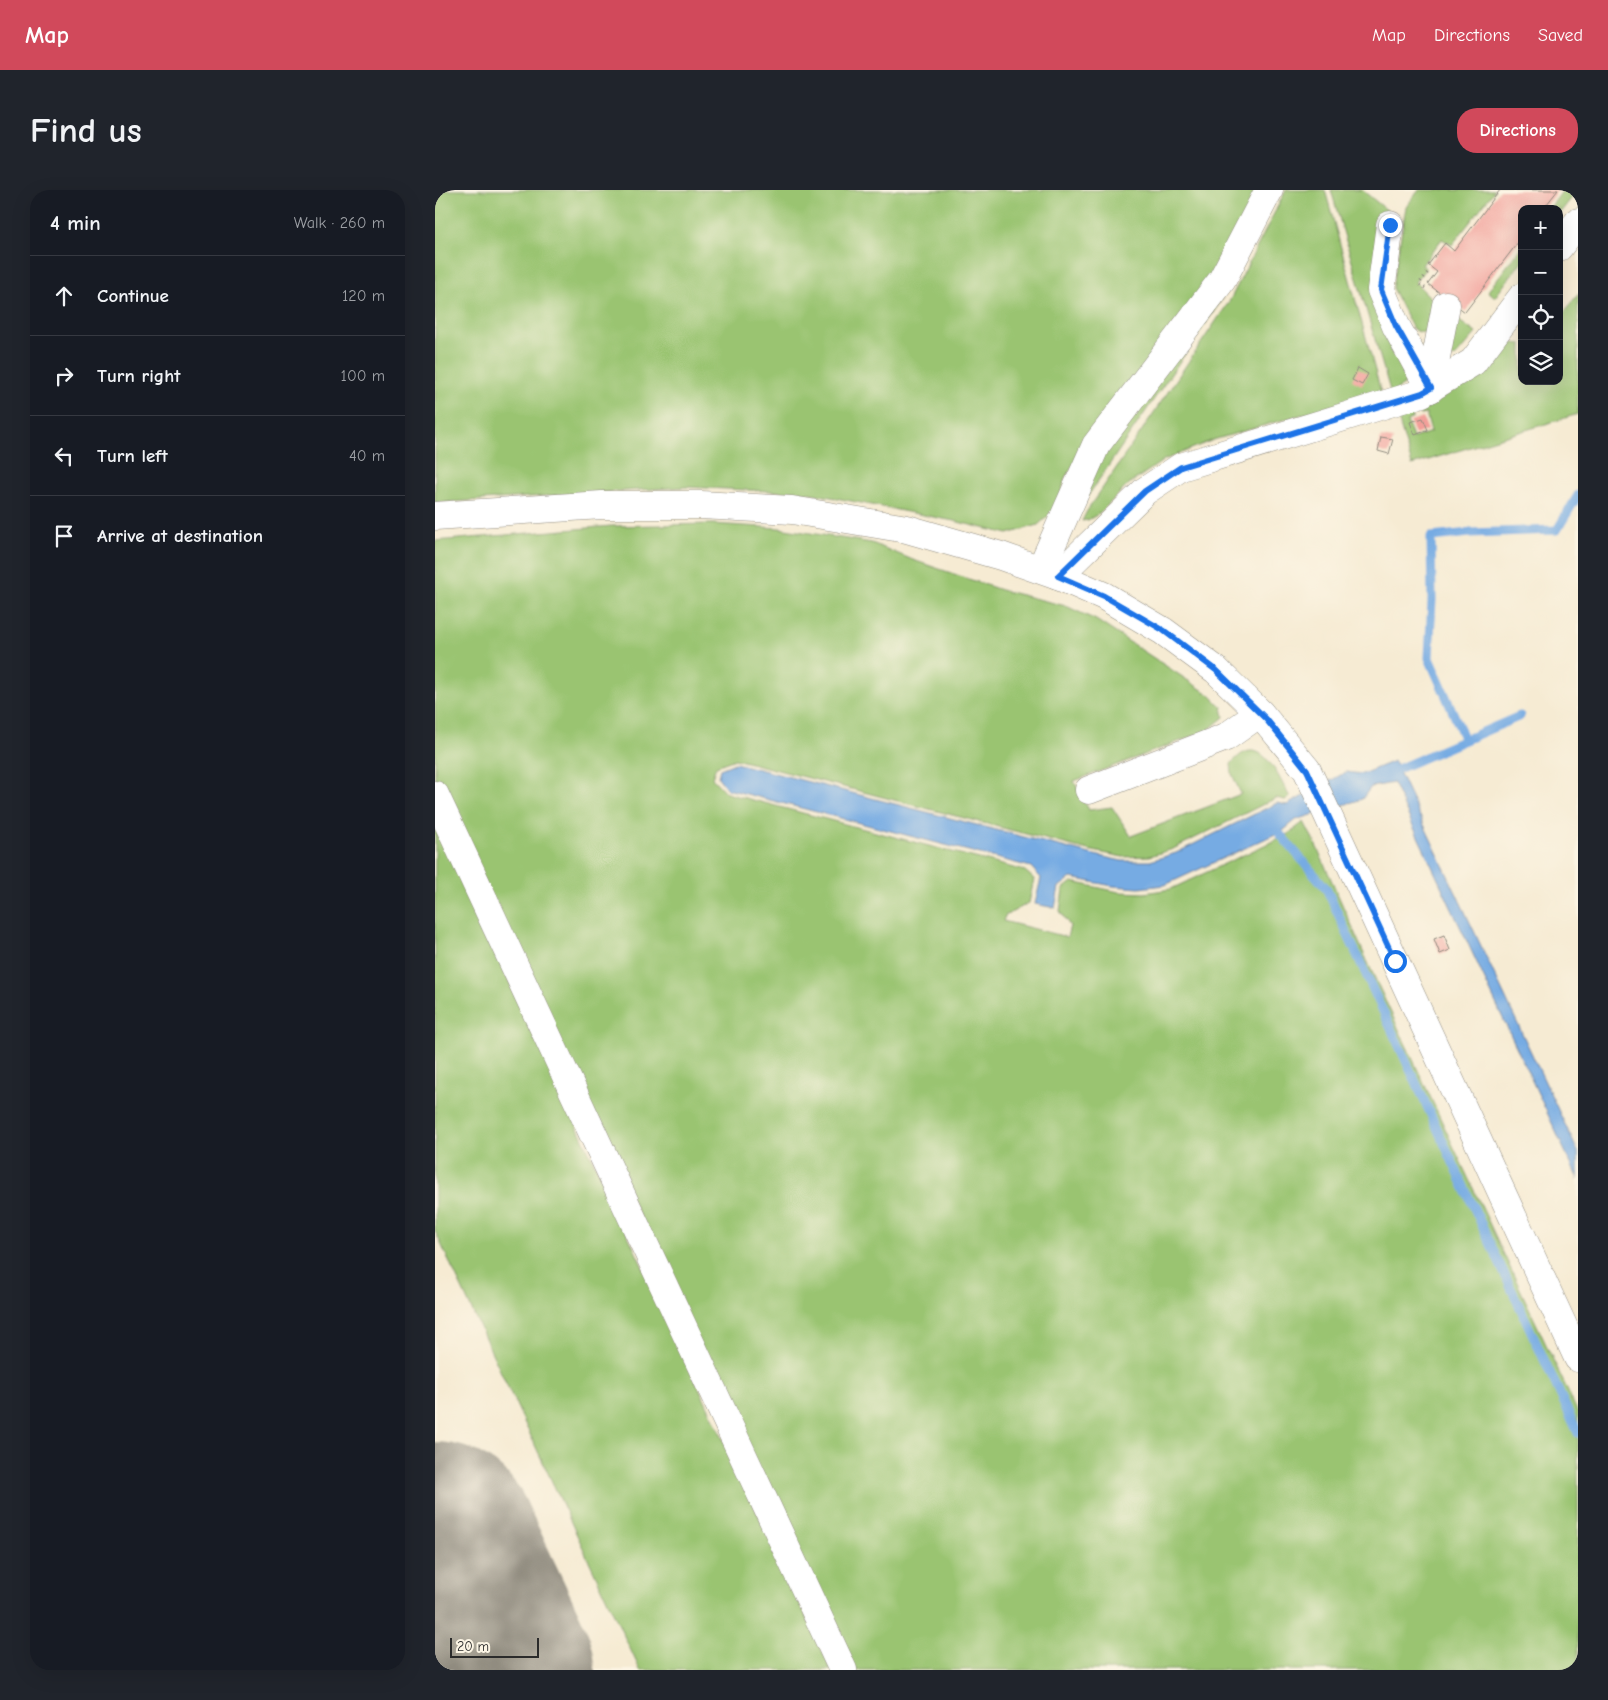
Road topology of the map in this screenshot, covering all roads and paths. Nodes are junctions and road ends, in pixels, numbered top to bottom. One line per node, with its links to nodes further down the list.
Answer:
1 (1269, 190): 9 (lane)
2 (1578, 222): 4 (lane)
3 (1390, 225): 7 (lane)
4 (1563, 242)
5 (1518, 302): 7 (lane)
6 (1446, 305): 7 (lane)
7 (1431, 388): 9 (lane)
8 (435, 516): 9 (lane)
9 (1050, 573): 10 (lane)
10 (1260, 712): 11 (lane); 13 (lane)
11 (1089, 790)
12 (435, 795): 14 (lane)
13 (1578, 1358)
14 (843, 1670)

